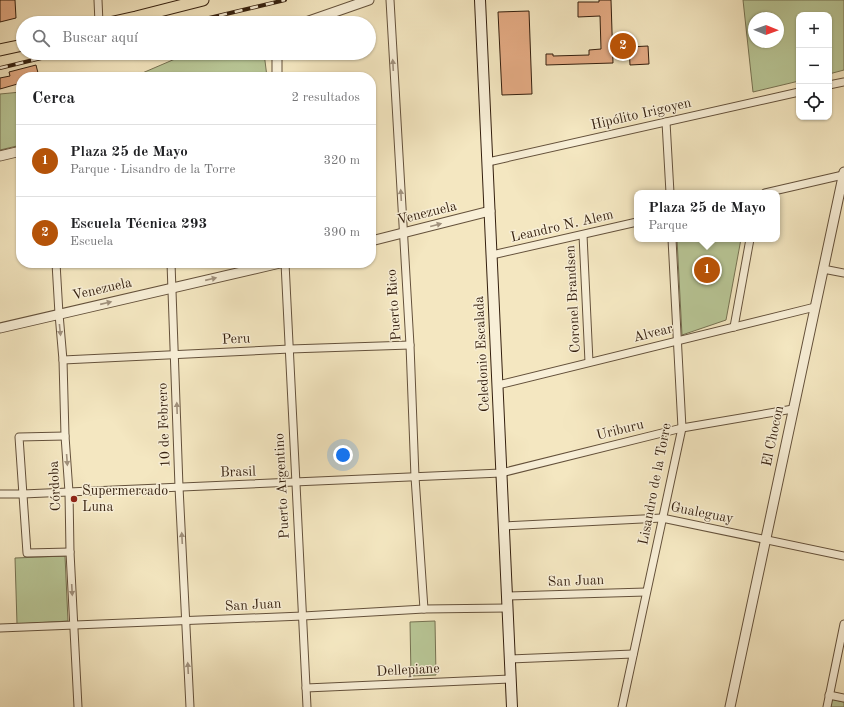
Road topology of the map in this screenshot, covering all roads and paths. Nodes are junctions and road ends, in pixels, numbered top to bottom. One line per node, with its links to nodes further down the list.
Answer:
1 (98, 0): 6 (street)
2 (203, 0): 7 (main road)
3 (369, 0): 8 (street)
4 (390, 0): 25 (street, Puerto Rico, one-way to 4)
5 (480, 0): 19 (main road, Celedonio Escalada)
6 (99, 16)
7 (140, 16)
8 (323, 16)
9 (16, 47): 10 (main road)
10 (0, 50)
11 (277, 60): 12 (street)
12 (277, 72)
13 (844, 82): 14 (street)
14 (832, 85)
15 (796, 93): 16 (street, Hipólito Irigoyen)
16 (666, 122): 19 (street, Hipólito Irigoyen); 21 (street)
17 (16, 152): 18 (street)
18 (0, 156)
19 (488, 162): 23 (main road, Celedonio Escalada)
20 (844, 173): 22 (street); 35 (street, El Chocon)
21 (670, 190)
22 (777, 190)
23 (490, 211): 25 (street, Venezuela, one-way to 23); 30 (main road, Celedonio Escalada)
24 (634, 223): 26 (street, Leandro N. Alem)
25 (403, 234): 27 (street, Venezuela); 43 (street, Puerto Rico)
26 (583, 235): 30 (street, Leandro N. Alem); 47 (street, Coronel Brandsen)
27 (376, 240)
28 (672, 242): 42 (street, Lisandro de la Torre)
29 (749, 242): 40 (street)
30 (492, 255): 48 (main road, Celedonio Escalada)
31 (56, 268): 39 (street, Córdoba)
32 (172, 268): 37 (street, 10 de Febrero)
33 (258, 268): 37 (street, Venezuela, one-way to 33)
34 (285, 268): 44 (street, Puerto Argentino)
35 (823, 269): 36 (street); 38 (street, El Chocon)
36 (844, 273)
37 (173, 287): 39 (street, Venezuela, one-way to 37); 45 (street, 10 de Febrero)
38 (815, 307): 40 (street, Alvear); 49 (street, El Chocon)
39 (59, 314): 41 (street, Venezuela); 46 (street, Córdoba, one-way to 46)
40 (734, 327): 42 (street, Alvear)
41 (0, 328)
42 (677, 341): 47 (street, Alvear); 50 (street, Lisandro de la Torre)
43 (410, 345): 44 (street, Peru); 53 (street, Puerto Rico)
44 (290, 349): 45 (street, Peru); 54 (street, Puerto Argentino)
45 (175, 355): 46 (street, Peru); 55 (street, 10 de Febrero, one-way to 45)
46 (64, 360): 51 (street, Córdoba)
47 (589, 362): 48 (street, Alvear)
48 (498, 385): 52 (main road, Celedonio Escalada)
49 (793, 409): 50 (street, Uriburu); 61 (street, El Chocon)
50 (682, 428): 52 (street, Uriburu); 59 (street, Lisandro de la Torre)
51 (65, 436): 56 (street, Córdoba, one-way to 56); 58 (street)
52 (502, 473): 53 (street, Brasil); 60 (main road, Celedonio Escalada)
53 (415, 477): 54 (street, Brasil); 67 (street, Puerto Rico)
54 (296, 483): 55 (street, Brasil); 68 (street, Puerto Argentino)
55 (179, 488): 56 (street, Brasil); 69 (street, 10 de Febrero, one-way to 55)
56 (69, 492): 58 (street, Brasil); 62 (street, Córdoba)
57 (0, 494): 58 (street, Brasil)
58 (23, 494): 62 (street)
59 (662, 518): 60 (street, Gualeguay); 61 (street, Gualeguay); 64 (street, Lisandro de la Torre)
60 (504, 526): 65 (main road, Celedonio Escalada)
61 (765, 540): 63 (street, Gualeguay); 84 (street, El Chocon)
62 (70, 552): 71 (street, Córdoba, one-way to 71)
63 (844, 556)
64 (646, 592): 65 (street, San Juan); 73 (street, Lisandro de la Torre)
65 (507, 596): 66 (main road, Celedonio Escalada)
66 (508, 608): 67 (street, San Juan); 74 (main road, Celedonio Escalada)
67 (424, 609): 68 (street, San Juan)
68 (303, 616): 69 (street, San Juan); 76 (street, Puerto Argentino)
69 (186, 621): 71 (street, San Juan); 80 (street, 10 de Febrero, one-way to 69)
70 (844, 624): 77 (street)
71 (74, 625): 72 (street, San Juan); 79 (street, Córdoba)
72 (0, 628)
73 (633, 654): 74 (street); 83 (street, Lisandro de la Torre)
74 (510, 659): 75 (main road, Celedonio Escalada)
75 (511, 679): 76 (street, Dellepiane); 82 (main road, Celedonio Escalada)
76 (306, 688): 81 (street, Puerto Argentino)
77 (829, 695): 78 (street); 85 (street)
78 (844, 698)
79 (78, 707)
80 (190, 707)
81 (307, 707)
82 (512, 707)
83 (622, 707)
84 (730, 707)
85 (826, 707)

